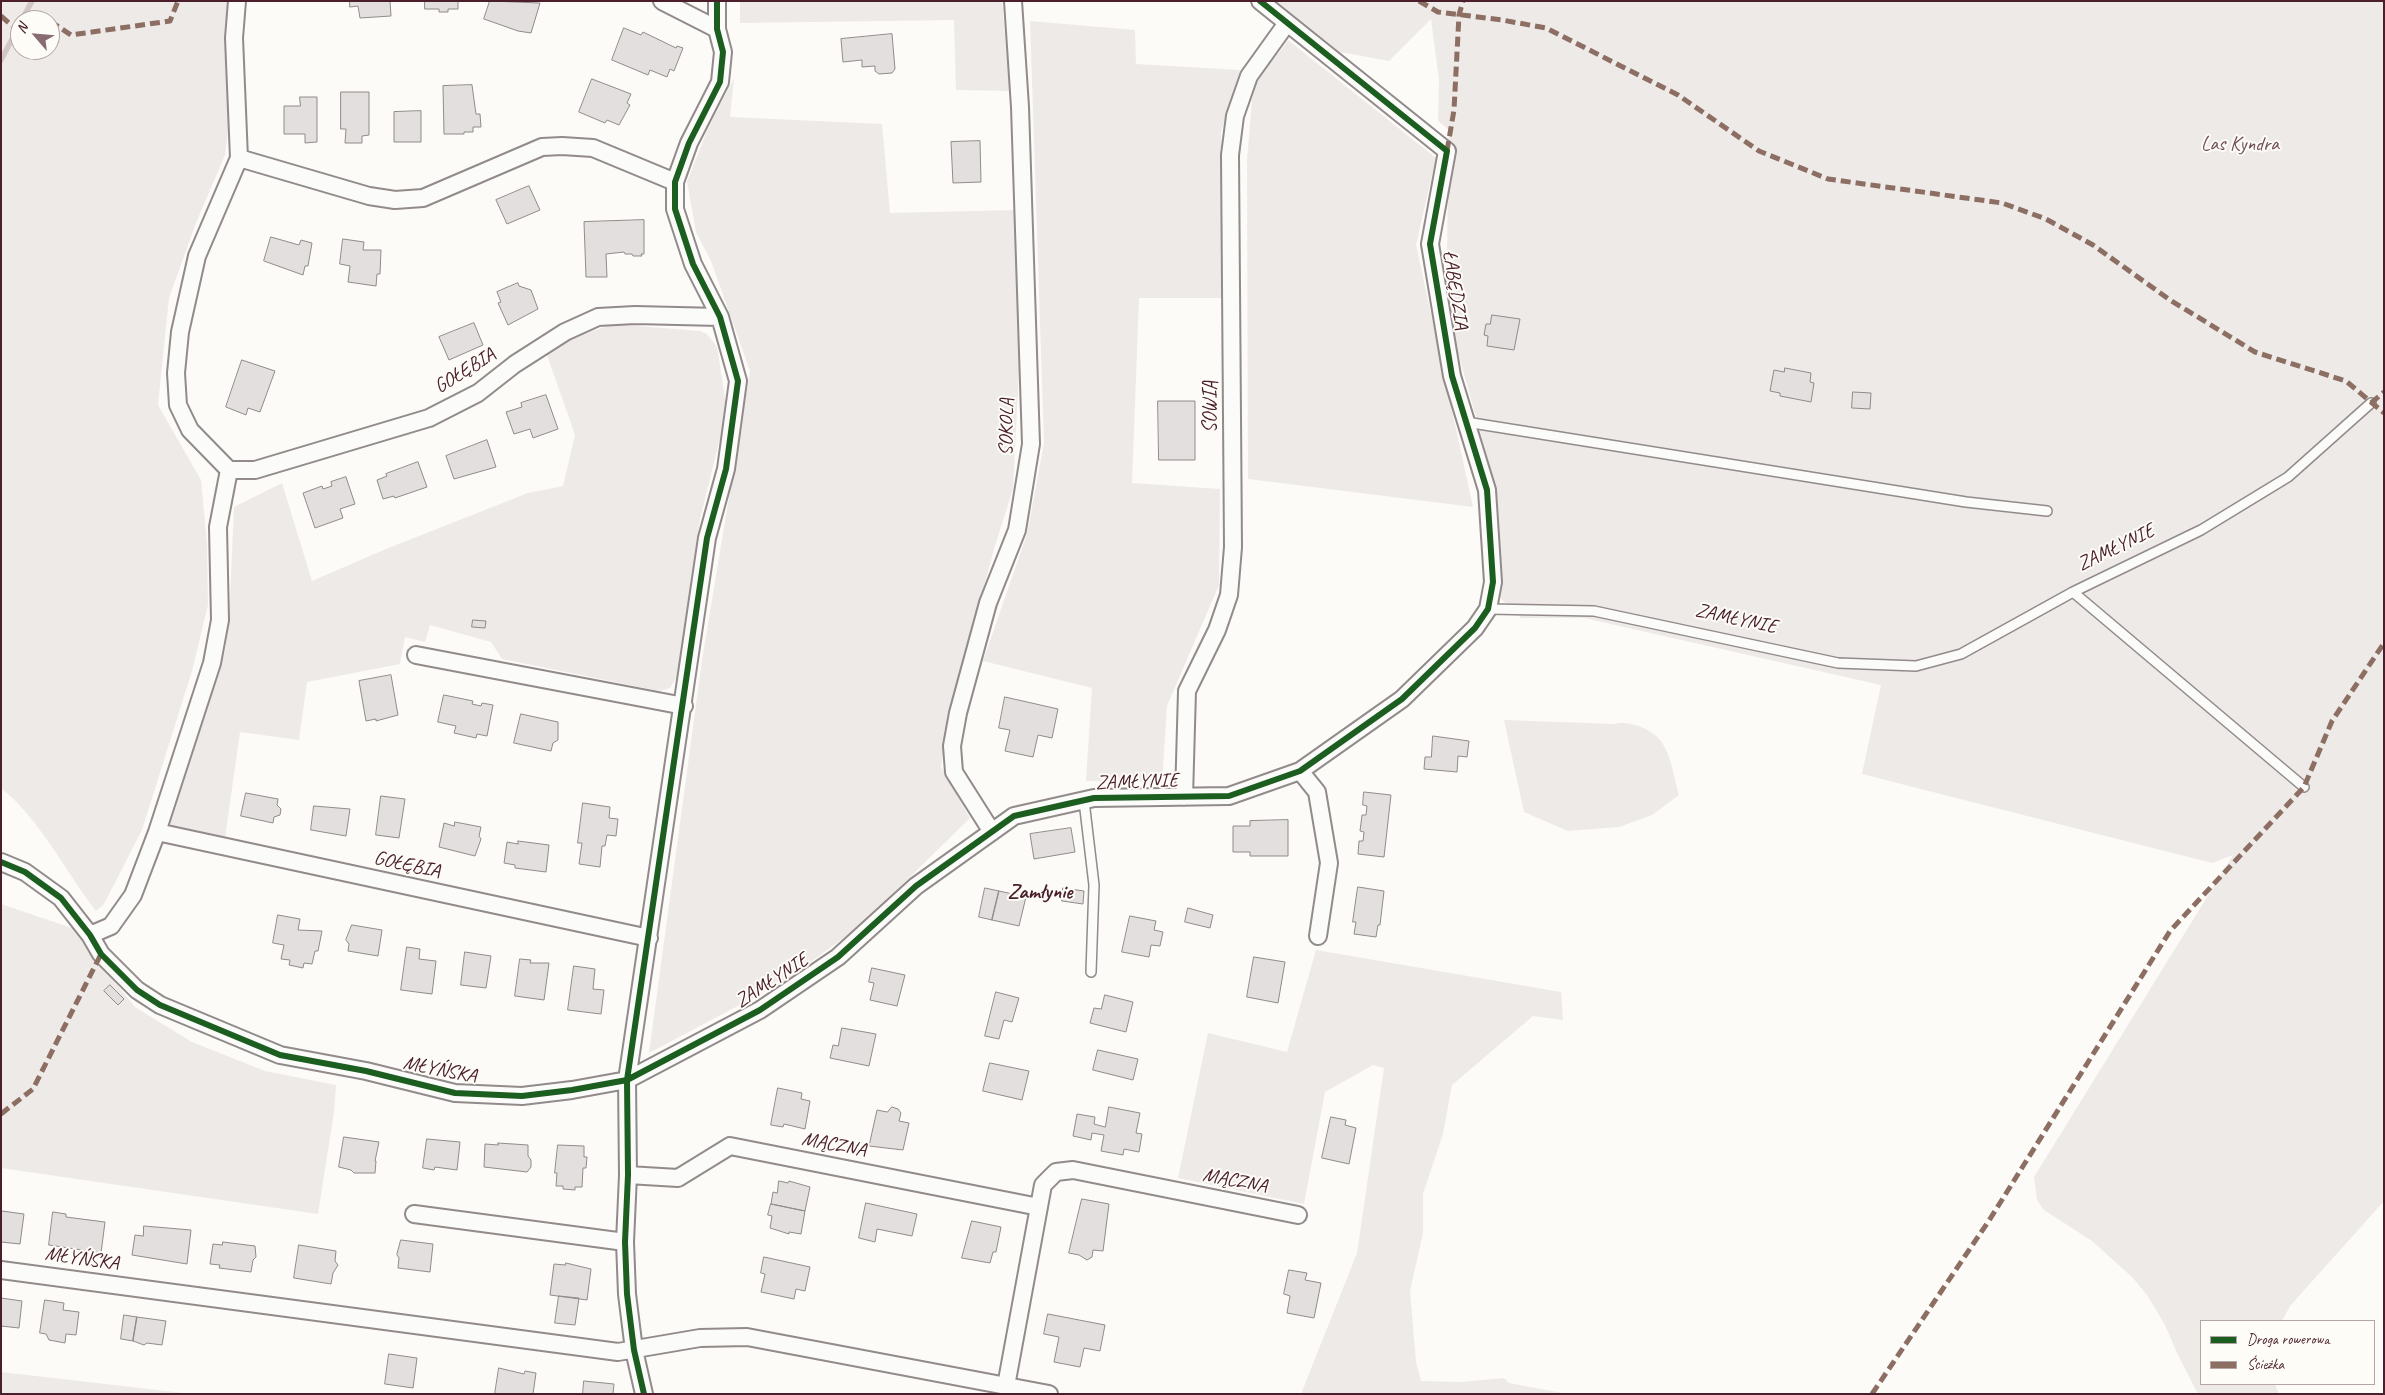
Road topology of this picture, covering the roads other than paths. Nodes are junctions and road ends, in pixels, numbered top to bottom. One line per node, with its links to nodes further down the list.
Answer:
1 (237, 1): 8 (street)
2 (662, 1): 7 (street)
3 (717, 1): 7 (street)
4 (1013, 1): 24 (street, SOKOLA)
5 (1260, 1): 6 (street, ŁABĘDZIA)
6 (1287, 24): 12 (street, ŁABĘDZIA); 21 (street, SOWIA)
7 (717, 29): 9 (street)
8 (239, 158): 9 (street); 13 (street)
9 (675, 182): 10 (street)
10 (720, 317): 13 (street, GOŁĘBIA); 18 (street)
11 (2371, 403): 15 (lane, ZAMŁYNIE)
12 (1466, 422): 14 (lane); 16 (street, ŁABĘDZIA)
13 (229, 470): 23 (street)
14 (2047, 511)
15 (2073, 592): 16 (lane, ZAMŁYNIE); 20 (lane)
16 (1488, 609): 19 (street, ZAMŁYNIE)
17 (416, 655): 18 (street)
18 (684, 706): 28 (street)
19 (1300, 771): 21 (street, ZAMŁYNIE); 27 (street)
20 (2304, 787)
21 (1184, 797): 22 (street, ZAMŁYNIE)
22 (1084, 801): 24 (street, ZAMŁYNIE); 29 (lane, ZAMŁYNIE)
23 (157, 832): 26 (street); 28 (street, GOŁĘBIA)
24 (992, 832): 30 (street, ZAMŁYNIE)
25 (1, 862): 26 (street, MŁYŃSKA)
26 (90, 935): 30 (street, MŁYŃSKA)
27 (1318, 936)
28 (649, 938): 30 (street)
29 (1091, 972)
30 (627, 1080): 31 (street)
31 (628, 1175): 32 (street, MĄCZNA); 35 (street)
32 (1039, 1207): 34 (street, MĄCZNA); 38 (street, MĄCZNA)
33 (414, 1214): 35 (street)
34 (1298, 1215)
35 (625, 1242): 37 (street)
36 (1, 1270): 37 (street, MŁYŃSKA)
37 (634, 1350): 38 (street); 39 (street)
38 (1006, 1386): 40 (street)
39 (644, 1394)
40 (1050, 1394)

